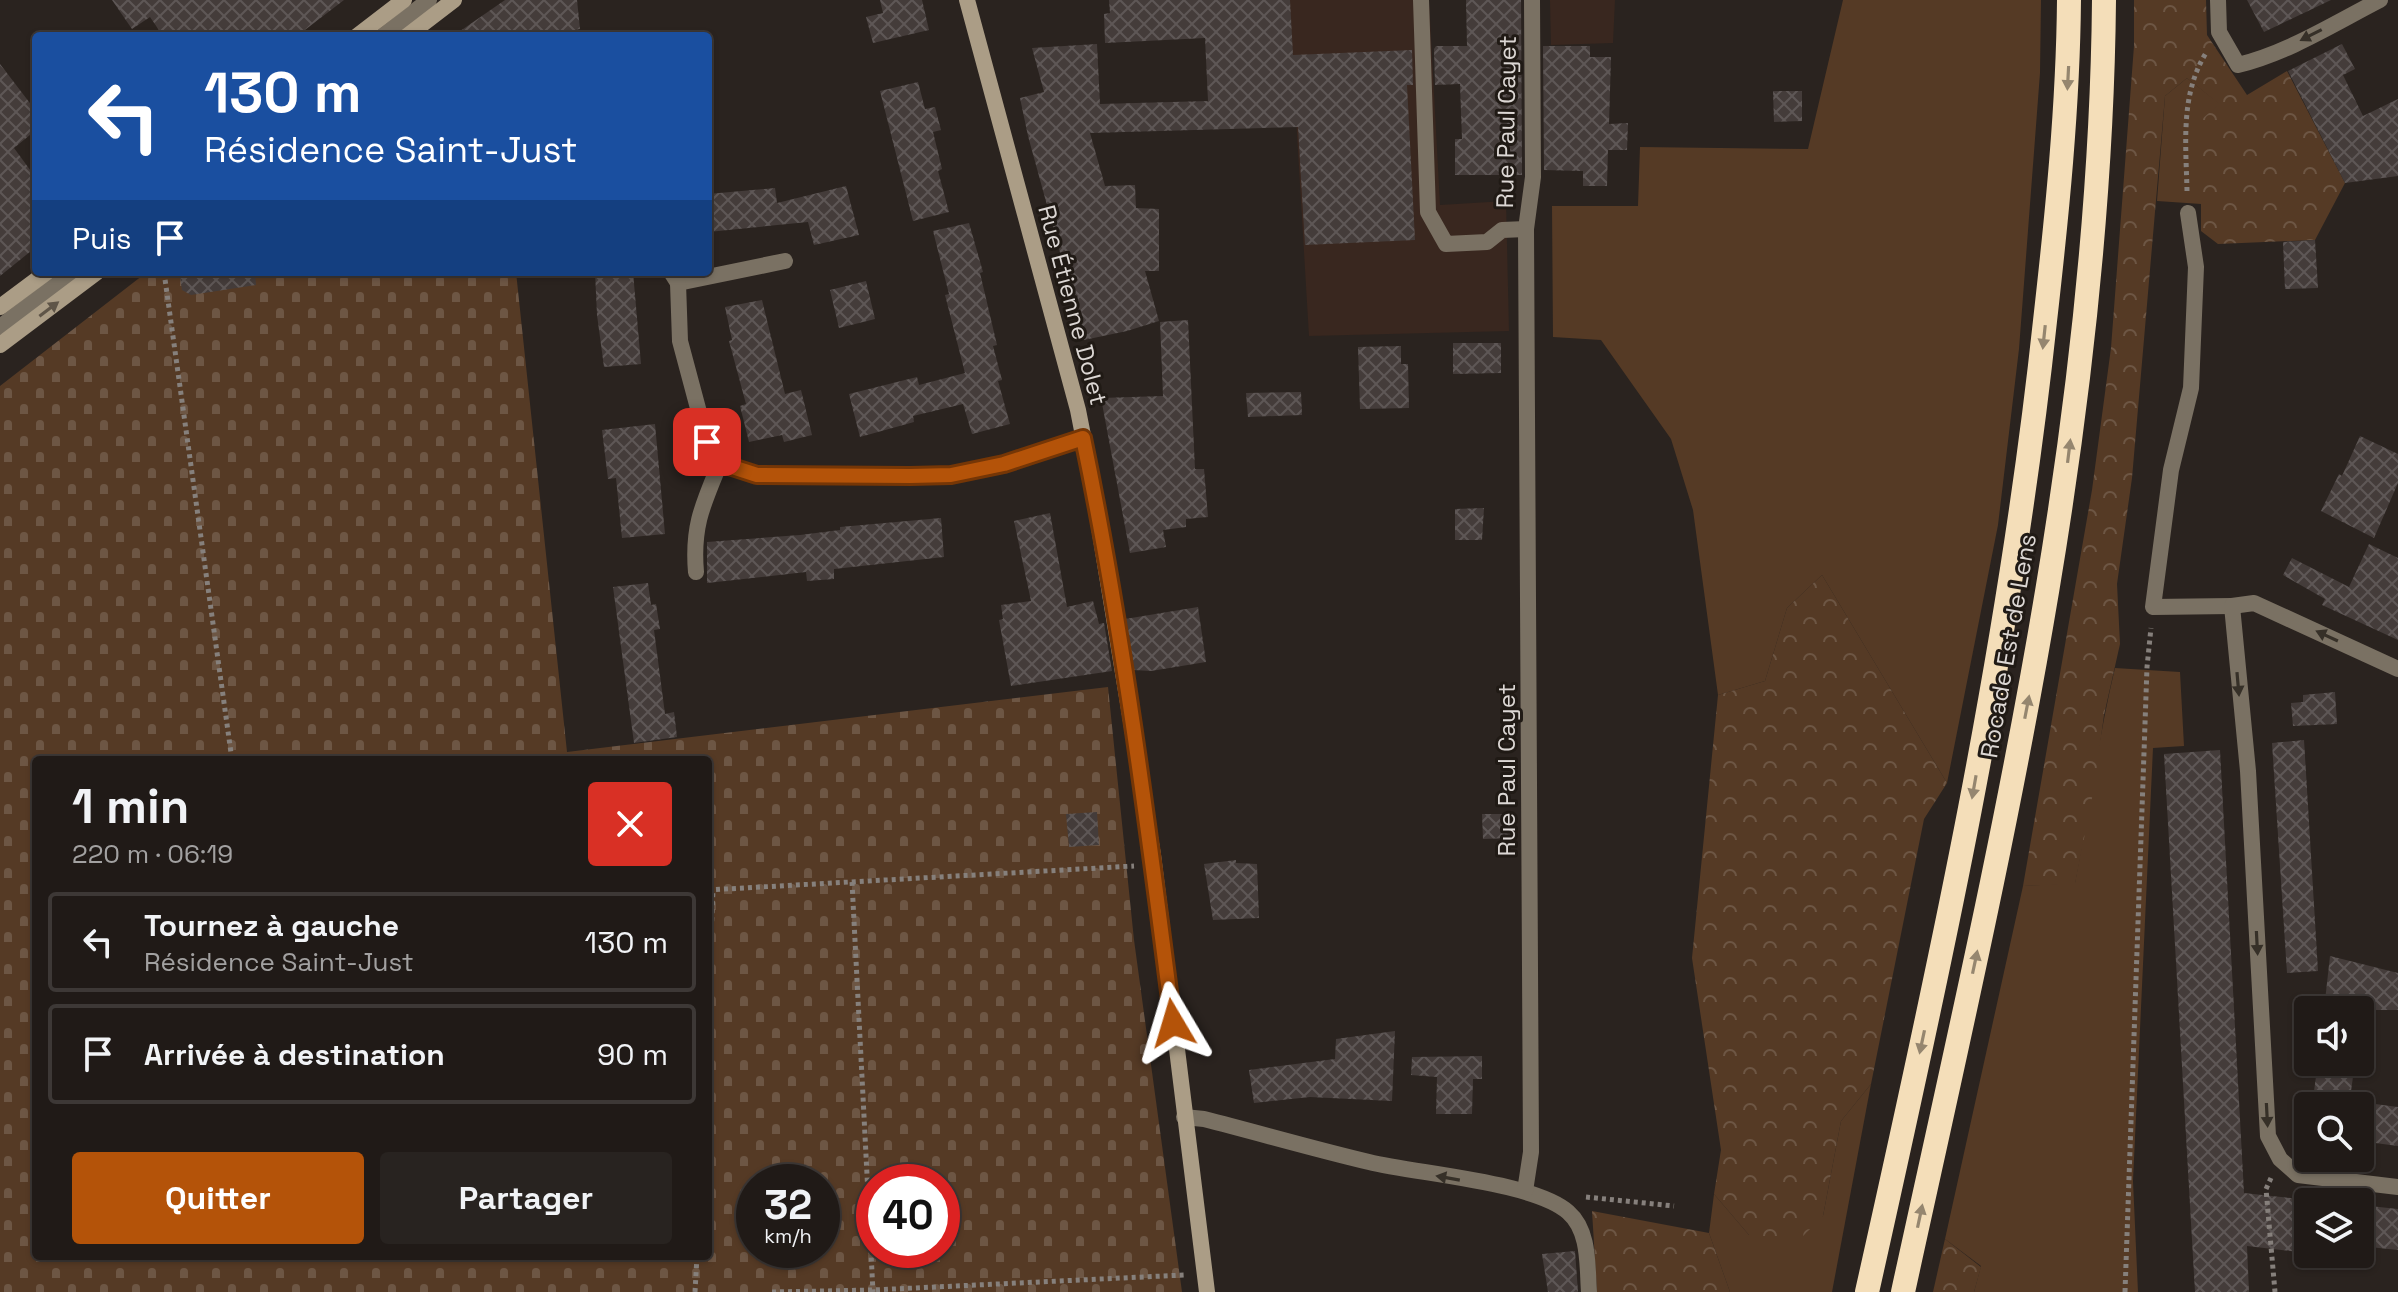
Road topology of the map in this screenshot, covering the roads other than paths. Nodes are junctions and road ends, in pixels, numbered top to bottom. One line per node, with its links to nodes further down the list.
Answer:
1 (404, 0): 11 (street)
2 (429, 0): 12 (street)
3 (454, 0): 13 (street)
4 (967, 0): 25 (street, Rue Étienne Dolet)
5 (1421, 0): 15 (street)
6 (1532, 0): 15 (street, Rue Paul Cayet)
7 (2069, 0): 35 (highway, Rocade Est de Lens, one-way to 35)
8 (2104, 0): 36 (highway, Rocade Est de Lens, one-way to 8)
9 (2218, 0): 10 (street, one-way to 9)
10 (2380, 0)
11 (362, 32)
12 (388, 32)
13 (412, 32)
14 (2188, 213): 28 (street)
15 (1526, 229): 32 (street, Rue Paul Cayet)
16 (785, 261): 17 (street)
17 (712, 272)
18 (42, 276): 22 (street)
19 (67, 276): 23 (street)
20 (92, 276): 24 (street, one-way to 20)
21 (675, 278): 26 (street)
22 (0, 307)
23 (0, 327)
24 (0, 345)
25 (1083, 438): 26 (street); 30 (street, Rue Étienne Dolet)
26 (720, 463): 27 (street)
27 (696, 572)
28 (2232, 606): 29 (street, one-way to 28); 31 (street, one-way to 31)
29 (2398, 669)
30 (1184, 1117): 32 (street, one-way to 30); 33 (street, Rue Étienne Dolet)
31 (2398, 1187)
32 (1525, 1191): 34 (street)
33 (1207, 1292)
34 (1589, 1292)
35 (1867, 1292)
36 (1903, 1292)

